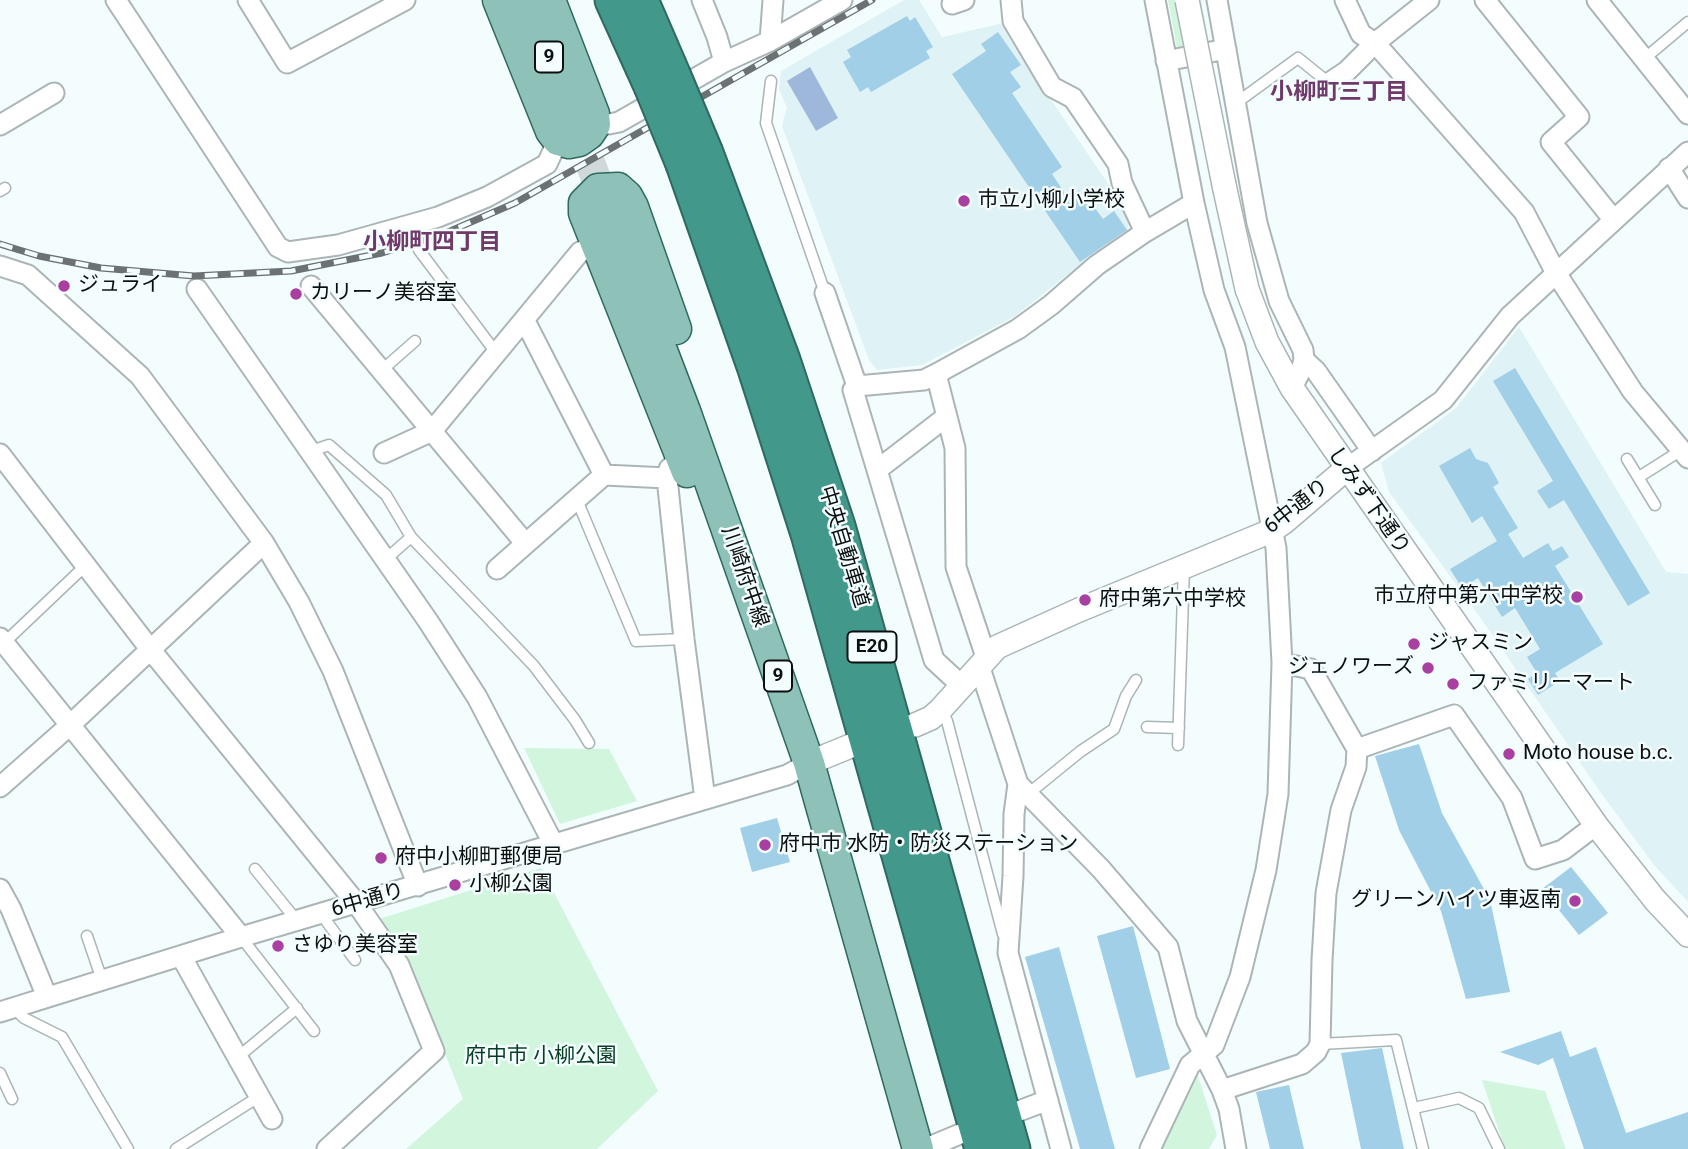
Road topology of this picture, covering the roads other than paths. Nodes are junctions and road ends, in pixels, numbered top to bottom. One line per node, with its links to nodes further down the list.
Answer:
1 (116, 0): 34 (street)
2 (248, 0): 3 (street)
3 (405, 0)
4 (498, 0): 34 (main road)
5 (526, 0): 34 (main road, 9)
6 (550, 0): 34 (main road)
7 (612, 0): 27 (highway, 中央自動車道 / E20)
8 (641, 0): 27 (highway, 中央自動車道 / E20)
9 (702, 0): 26 (street)
10 (773, 0): 21 (street)
11 (1012, 0): 42 (street)
12 (1155, 0): 25 (street)
13 (1187, 0): 57 (street, しみず下通り, bridge)
14 (1217, 0): 23 (street)
15 (1345, 0): 22 (street)
16 (1429, 0): 22 (street)
17 (1485, 0): 41 (street)
18 (1597, 0): 24 (street)
19 (833, 3): 21 (street)
20 (1688, 22): 24 (lane)
21 (770, 41): 26 (street)
22 (1375, 43): 29 (street); 46 (street)
23 (1226, 49): 25 (street); 31 (street)
24 (1644, 59): 32 (street)
25 (1166, 61): 39 (street)
26 (724, 62): 34 (street)
27 (662, 80): 36 (highway, 中央自動車道 / E20, bridge)
28 (771, 81): 49 (lane)
29 (1329, 83): 31 (lane)
30 (54, 93): 33 (street)
31 (1231, 97): 53 (street)
32 (1688, 114)
33 (0, 125)
34 (575, 125)
35 (1688, 152): 37 (street, 6中通り)
36 (695, 159): 133 (highway, 中央自動車道 / E20); 139 (highway, 中央自動車道 / E20)
37 (1669, 169): 38 (street); 41 (street, 6中通り)
38 (1688, 198)
39 (1194, 203): 42 (street); 74 (street)
40 (609, 212): 73 (main road, 川崎府中線 / 9)
41 (1613, 219): 46 (street, 6中通り)
42 (1145, 232): 55 (street)
43 (596, 246): 50 (street); 66 (main road); 73 (main road)
44 (419, 250): 52 (lane)
45 (0, 266): 76 (street)
46 (1556, 272): 61 (street, 6中通り); 64 (street)
47 (311, 286): 54 (street)
48 (197, 289): 60 (street)
49 (825, 293): 56 (street)
50 (525, 321): 52 (street); 69 (street)
51 (415, 341): 54 (lane)
52 (497, 354): 59 (street)
53 (1304, 360): 57 (street); 61 (street)
54 (381, 371): 59 (street)
55 (936, 374): 56 (street); 58 (street)
56 (857, 386): 68 (street)
57 (1292, 388): 67 (street, しみず下通り)
58 (946, 418): 68 (street); 86 (street)
59 (432, 431): 62 (street); 77 (street)
60 (310, 451): 75 (lane); 78 (street)
61 (1372, 451): 67 (street, 6中通り)
62 (384, 453)
63 (0, 454): 79 (street)
64 (1684, 455): 70 (lane)
65 (1627, 458): 70 (lane)
66 (674, 468): 69 (street); 82 (main road); 83 (street)
67 (1346, 469): 74 (street, 6中通り); 103 (street, しみず下通り)
68 (877, 470): 89 (street)
69 (604, 475): 71 (street)
70 (1639, 477): 72 (lane)
71 (577, 500): 77 (street); 83 (lane)
72 (1655, 505)
73 (721, 510): 82 (main road, 川崎府中線 / 9)
74 (1271, 531): 80 (street, 6中通り); 87 (street)
75 (411, 537): 78 (lane); 95 (lane)
76 (264, 543): 85 (street); 106 (street)
77 (525, 543): 81 (street)
78 (385, 560): 104 (street)
79 (85, 566): 84 (lane); 85 (street)
80 (1184, 566): 86 (street, 6中通り); 94 (lane)
81 (497, 569)
82 (746, 583): 99 (main road, 川崎府中線 / 9)
83 (684, 639): 102 (street)
84 (2, 640): 92 (street)
85 (150, 649): 92 (street); 108 (street)
86 (983, 661): 89 (street, 6中通り); 101 (street)
87 (1282, 663): 98 (street); 123 (street)
88 (1136, 680): 101 (lane)
89 (961, 685): 90 (street, 6中通り)
90 (940, 710): 91 (street, 6中通り); 114 (lane)
91 (915, 725)
92 (69, 726): 100 (street); 113 (street)
93 (1147, 727): 94 (lane)
94 (1179, 728): 97 (lane)
95 (589, 743)
96 (853, 745): 99 (street, 6中通り)
97 (1178, 745)
98 (1357, 749): 103 (street); 122 (street)
99 (809, 763): 102 (street, 6中通り); 137 (main road, 川崎府中線 / 9)
100 (0, 787)
101 (1023, 789): 114 (street); 123 (street)
102 (705, 800): 104 (street, 6中通り)
103 (1596, 825): 111 (street, しみず下通り)
104 (555, 845): 106 (street, 6中通り)
105 (256, 869): 110 (lane)
106 (418, 886): 108 (street, 6中通り)
107 (0, 889): 118 (street)
108 (358, 904): 109 (street, 6中通り); 136 (street)
109 (321, 914): 110 (street, 6中通り); 116 (lane)
110 (297, 921): 113 (street, 6中通り)
111 (1688, 935)
112 (87, 936): 117 (lane)
113 (241, 937): 115 (street, 6中通り); 119 (lane)
114 (1008, 953): 129 (street)
115 (181, 956): 117 (street, 6中通り); 124 (street)
116 (355, 960)
117 (102, 980): 118 (street, 6中通り)
118 (47, 997): 120 (street, 6中通り)
119 (297, 1008): 121 (lane); 124 (lane)
120 (7, 1010): 134 (lane)
121 (314, 1031)
122 (1320, 1044): 126 (street); 130 (lane)
123 (1203, 1055): 126 (street); 141 (street)
124 (238, 1057): 127 (street)
125 (0, 1073): 128 (lane)
126 (1222, 1090): 142 (street)
127 (260, 1096): 132 (street); 135 (lane)
128 (12, 1099)
129 (1048, 1100): 131 (street); 140 (street)
130 (1414, 1108): 143 (lane); 144 (lane)
131 (1019, 1111)
132 (272, 1119)
133 (971, 1142): 138 (street)
134 (128, 1149)
135 (176, 1149)
136 (327, 1149)
137 (918, 1149)
138 (924, 1149)
139 (1013, 1149)
140 (1061, 1149)
141 (1150, 1149)
142 (1236, 1149)
143 (1423, 1149)
144 (1499, 1149)

